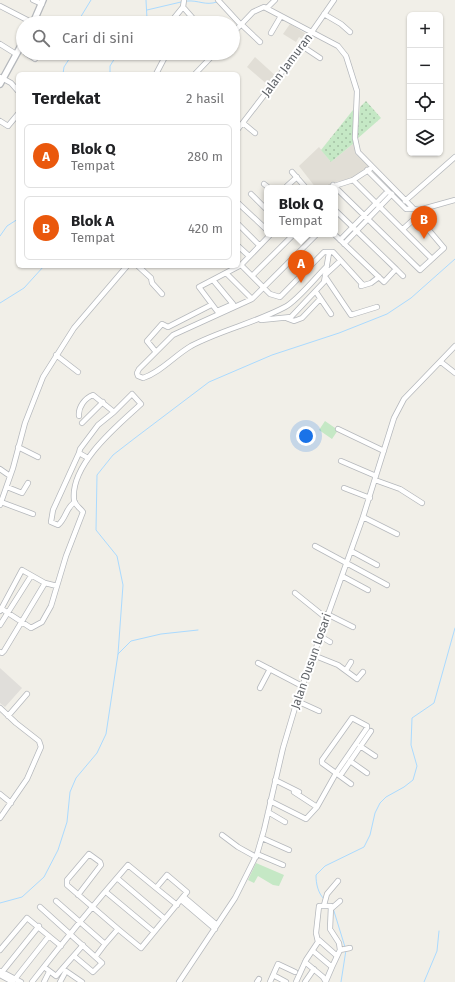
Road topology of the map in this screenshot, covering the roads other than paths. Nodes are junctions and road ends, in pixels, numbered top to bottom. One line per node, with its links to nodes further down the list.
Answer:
1 (32, 0): 6 (street)
2 (185, 0): 8 (street)
3 (275, 0): 9 (street)
4 (334, 0): 10 (street, Jalan Jamuran)
5 (220, 1): 15 (street)
6 (42, 2): 12 (street)
7 (0, 6): 11 (street)
8 (183, 7): 13 (street); 14 (street)
9 (268, 8): 16 (street); 17 (street)
10 (324, 14): 18 (street, Jalan Jamuran); 19 (street)
11 (19, 16)
12 (36, 16)
13 (176, 16)
14 (191, 16)
15 (233, 16)
16 (281, 16): 18 (street); 20 (street)
17 (241, 25): 21 (street)
18 (311, 32): 23 (street, Jalan Jamuran); 39 (street)
19 (350, 32)
20 (270, 33)
21 (260, 42)
22 (0, 44): 24 (street)
23 (302, 46): 26 (street); 35 (street, Jalan Jamuran)
24 (16, 50)
25 (16, 56): 31 (street)
26 (320, 58)
27 (163, 60): 29 (street)
28 (208, 60): 30 (street)
29 (157, 72)
30 (197, 72)
31 (1, 80): 32 (street)
32 (16, 88)
33 (16, 116): 34 (street)
34 (0, 121)
35 (243, 123): 36 (street, Jalan Jamuran); 37 (street)
36 (240, 127)
37 (255, 133)
38 (455, 157): 53 (street)
39 (372, 167): 40 (street); 53 (street)
40 (368, 170): 43 (street); 50 (street)
41 (292, 172): 42 (street)
42 (297, 177): 46 (street); 47 (street)
43 (353, 180): 48 (street); 55 (street)
44 (282, 181): 45 (street)
45 (286, 185)
46 (290, 185)
47 (304, 185)
48 (333, 185)
49 (338, 190): 59 (street)
50 (390, 193): 55 (street); 57 (street)
51 (251, 194): 56 (street)
52 (455, 200): 57 (street)
53 (405, 201): 57 (street)
54 (240, 205): 61 (street)
55 (378, 205): 59 (street); 63 (street)
56 (264, 207)
57 (414, 209)
58 (338, 213): 62 (street)
59 (366, 218): 62 (street); 73 (street)
60 (240, 226): 69 (street)
61 (264, 227)
62 (355, 229): 68 (street); 80 (street)
63 (403, 229): 73 (street); 73 (street)
64 (267, 237): 69 (street)
65 (291, 237): 82 (street)
66 (314, 237): 88 (street)
67 (337, 237): 68 (street)
68 (342, 242): 85 (street)
69 (260, 245): 72 (street)
70 (240, 248): 72 (street)
71 (329, 253): 74 (street); 79 (street); 87 (street); 88 (street)
72 (249, 256): 75 (street)
73 (432, 259)
74 (338, 263): 79 (street); 87 (street)
75 (241, 265): 82 (street)
76 (124, 268): 100 (street)
77 (140, 268): 90 (street)
78 (235, 268): 81 (street)
79 (329, 268): 84 (street); 97 (street)
80 (396, 269): 83 (street); 85 (street)
81 (226, 273): 86 (street); 92 (street)
82 (252, 276): 88 (street)
83 (403, 276)
84 (326, 277): 89 (street); 94 (street)
85 (379, 277): 87 (street)
86 (212, 280): 93 (street); 93 (street)
87 (363, 285)
88 (264, 288): 92 (street)
89 (316, 292): 91 (street); 96 (street)
90 (162, 294)
91 (320, 298): 95 (street); 96 (street)
92 (252, 300): 99 (street)
93 (211, 305): 99 (street)
94 (377, 307)
95 (331, 314)
96 (285, 318): 97 (street)
97 (250, 323): 99 (street)
98 (455, 346): 101 (street, Jalan Dusun Losari)
99 (156, 352)
100 (56, 355): 102 (street); 109 (street)
101 (441, 362): 103 (street); 110 (street, Jalan Dusun Losari)
102 (78, 372)
103 (455, 373)
104 (103, 402): 105 (street); 106 (street); 107 (street)
105 (114, 412): 111 (street); 113 (street)
106 (79, 416)
107 (82, 423)
108 (338, 428): 110 (street)
109 (18, 447): 112 (street); 116 (street)
110 (384, 451): 117 (street, Jalan Dusun Losari)
111 (79, 453): 113 (street); 122 (street)
112 (38, 457)
113 (88, 458): 122 (street)
114 (341, 461): 117 (street)
115 (0, 470): 116 (street)
116 (10, 476): 119 (street)
117 (376, 478): 121 (street, Jalan Dusun Losari); 123 (street)
118 (28, 483): 119 (street)
119 (7, 487): 124 (street)
120 (344, 488): 121 (street)
121 (370, 498): 126 (street, Jalan Dusun Losari)
122 (75, 502): 136 (street)
123 (422, 503)
124 (1, 504): 125 (street)
125 (33, 514)
126 (364, 517): 127 (street); 129 (street, Jalan Dusun Losari)
127 (398, 534)
128 (316, 546): 130 (street)
129 (352, 551): 130 (street, Jalan Dusun Losari); 131 (street)
130 (347, 562): 133 (street, Jalan Dusun Losari); 135 (street)
131 (377, 565)
132 (31, 576): 134 (street); 139 (street); 140 (street)
133 (342, 576): 137 (street); 141 (street, Jalan Dusun Losari)
134 (45, 583): 136 (street); 142 (street)
135 (387, 585)
136 (57, 586): 142 (street)
137 (368, 590)
138 (295, 593): 141 (street)
139 (1, 610): 140 (street)
140 (8, 613): 142 (street); 143 (street)
141 (327, 616): 144 (street); 145 (street, Jalan Dusun Losari)
142 (22, 622): 147 (street)
143 (0, 625)
144 (353, 626)
145 (320, 636): 146 (street); 148 (street, Jalan Dusun Losari)
146 (330, 642)
147 (0, 652)
148 (313, 654): 152 (street); 154 (street, Jalan Dusun Losari)
149 (351, 662): 152 (street)
150 (258, 663): 151 (street)
151 (270, 669): 154 (street); 155 (street)
152 (346, 670): 153 (street)
153 (363, 672)
154 (302, 686): 157 (street, Jalan Dusun Losari)
155 (260, 688)
156 (27, 694): 160 (street)
157 (297, 701): 159 (street); 167 (street, Jalan Dusun Losari)
158 (0, 708): 160 (street)
159 (319, 711)
160 (8, 716): 173 (street)
161 (371, 731): 162 (street)
162 (360, 746): 163 (street); 164 (street)
163 (375, 756)
164 (350, 761): 165 (street); 166 (street)
165 (367, 773)
166 (338, 774): 166 (street); 168 (street); 174 (street)
167 (275, 780): 171 (street); 172 (street, Jalan Dusun Losari)
168 (351, 784)
169 (294, 792): 174 (street)
170 (0, 794): 173 (street)
171 (305, 796)
172 (270, 802): 174 (street); 175 (street, Jalan Dusun Losari)
173 (11, 803): 176 (street)
174 (317, 807)
175 (268, 812): 177 (street); 179 (street, Jalan Dusun Losari)
176 (0, 818)
177 (285, 822)
178 (222, 835): 181 (street)
179 (262, 838): 180 (street); 181 (street, Jalan Dusun Losari)
180 (289, 850)
181 (257, 855): 182 (street); 199 (street, Jalan Dusun Losari)
182 (283, 865)
183 (117, 878): 185 (street); 186 (street); 196 (street)
184 (338, 881): 192 (street)
185 (156, 888): 188 (street); 191 (street)
186 (106, 892): 195 (street); 201 (street)
187 (78, 895): 187 (street); 195 (street)
188 (183, 898): 191 (street); 199 (street)
189 (56, 901): 197 (street)
190 (340, 901): 194 (street)
191 (177, 905): 196 (street)
192 (324, 905): 194 (street); 204 (street)
193 (40, 907): 202 (street)
194 (333, 907): 210 (street)
195 (92, 908): 197 (street); 200 (street)
196 (165, 919): 201 (street)
197 (81, 922): 202 (street); 205 (street)
198 (39, 926): 203 (street); 209 (street); 222 (street)
199 (216, 927): 232 (street, Jalan Dusun Losari)
200 (118, 929): 201 (street); 205 (street)
201 (154, 932)
202 (71, 934): 206 (street); 207 (street)
203 (49, 936): 207 (street); 225 (street)
204 (319, 940): 211 (street); 214 (street)
205 (105, 944): 213 (street)
206 (83, 945): 212 (street); 213 (street)
207 (61, 946): 216 (street)
208 (349, 948): 210 (street)
209 (0, 950)
210 (341, 950): 214 (street)
211 (313, 951): 215 (street); 217 (street)
212 (74, 956): 213 (street); 219 (street)
213 (96, 956)
214 (337, 956): 217 (street)
215 (305, 962): 218 (street); 235 (street)
216 (44, 967): 220 (street); 230 (street)
217 (332, 967): 227 (street)
218 (314, 969): 227 (street); 236 (street)
219 (64, 970): 224 (street); 226 (street); 228 (street)
220 (49, 972): 224 (street); 231 (street)
221 (295, 972): 223 (street)
222 (1, 973): 225 (street)
223 (273, 975): 233 (street); 234 (street)
224 (56, 976): 226 (street)
225 (14, 980): 229 (street)
226 (61, 980)
227 (325, 980): 237 (street)
228 (79, 981)
229 (21, 982)
230 (32, 982)
231 (44, 982)
232 (178, 982)
233 (270, 982)
234 (286, 982)
235 (296, 982)
236 (305, 982)
237 (320, 982)

